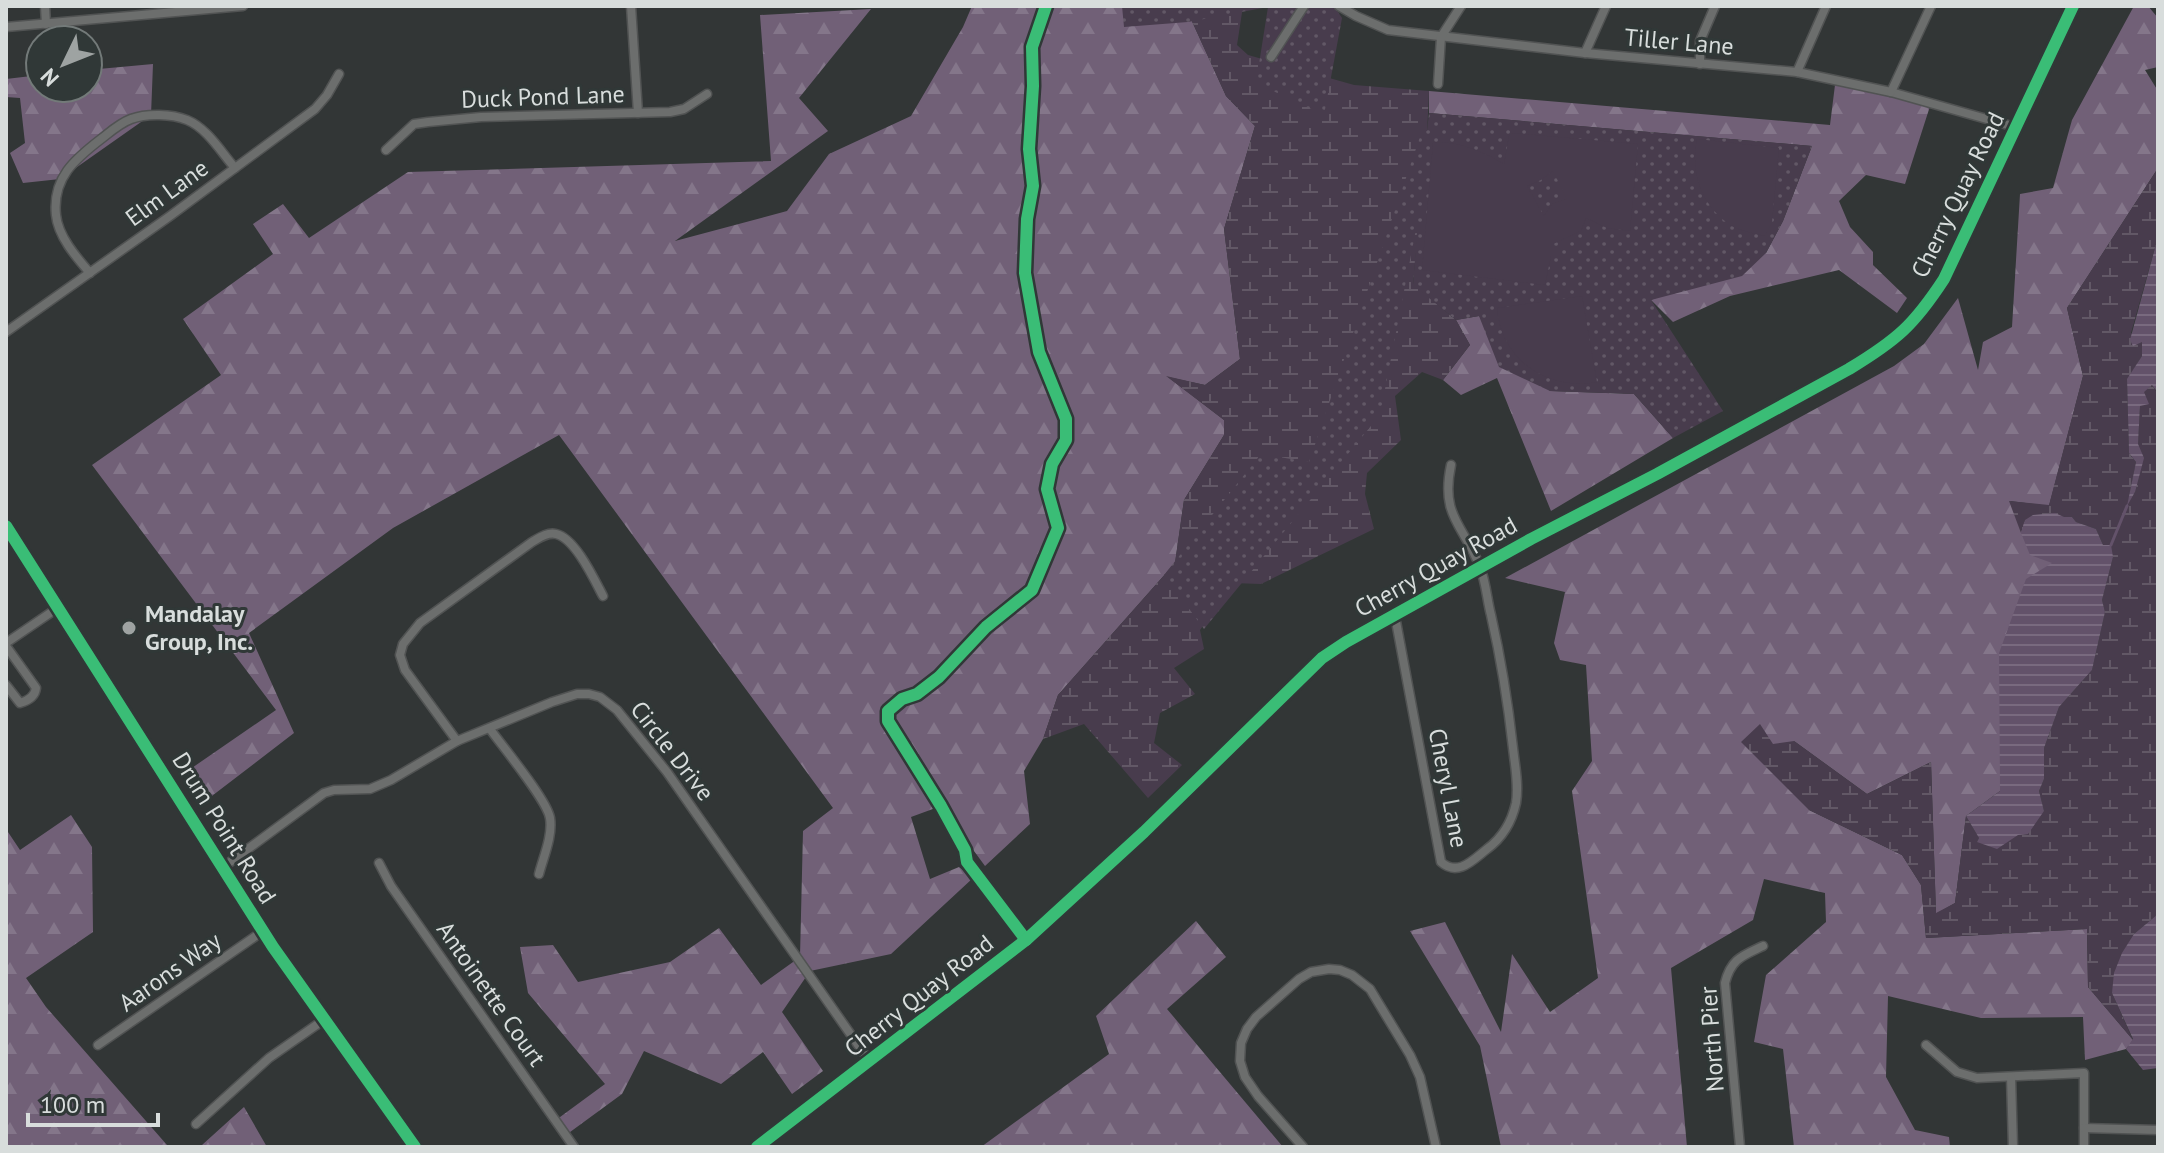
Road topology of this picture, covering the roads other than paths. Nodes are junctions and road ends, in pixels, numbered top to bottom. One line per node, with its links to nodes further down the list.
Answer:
1 (45, 6): 12 (street)
2 (243, 6): 12 (street)
3 (631, 6): 22 (street)
4 (1304, 6): 15 (street)
5 (1339, 6): 13 (street, Tiller Lane)
6 (1461, 6): 13 (street)
7 (1606, 6): 14 (street)
8 (1715, 6): 16 (street)
9 (1826, 6): 17 (street)
10 (1931, 6): 20 (street)
11 (2073, 6): 23 (street, Cherry Quay Road)
12 (46, 24)
13 (1441, 37): 14 (street, Tiller Lane); 19 (street)
14 (1585, 53): 16 (street, Tiller Lane)
15 (1271, 57)
16 (1700, 64): 17 (street, Tiller Lane)
17 (1797, 72): 20 (street, Tiller Lane)
18 (339, 74): 25 (street, Elm Lane)
19 (1438, 84)
20 (1891, 92): 23 (street, Tiller Lane)
21 (707, 94): 22 (street, Duck Pond Lane)
22 (638, 113): 24 (street, Duck Pond Lane)
23 (2015, 127): 30 (street, Cherry Quay Road)
24 (386, 150)
25 (235, 168): 26 (street, Elm Lane); 26 (street)
26 (90, 273): 27 (street, Elm Lane)
27 (6, 332)
28 (1451, 465): 30 (street)
29 (6, 526): 32 (street, Drum Point Road)
30 (1480, 568): 33 (street, Cherry Quay Road); 33 (street, Cheryl Lane)
31 (603, 596): 37 (street)
32 (59, 607): 34 (street); 39 (street, Drum Point Road)
33 (1395, 616): 46 (street, Cherry Quay Road)
34 (6, 644): 35 (street)
35 (6, 685)
36 (490, 729): 37 (street, Circle Drive); 40 (street); 46 (street, Circle Drive)
37 (457, 741): 39 (street, Circle Drive)
38 (379, 863): 52 (street, Antoinette Court)
39 (222, 868): 41 (street, Drum Point Road)
40 (539, 874)
41 (263, 931): 43 (street, Drum Point Road); 44 (street, Aarons Way)
42 (1763, 946): 56 (street, North Pier)
43 (325, 1019): 48 (street); 51 (street, Drum Point Road)
44 (98, 1045)
45 (1926, 1045): 47 (street)
46 (870, 1062): 53 (street, Cherry Quay Road)
47 (2011, 1077): 49 (street); 57 (street)
48 (196, 1124)
49 (2084, 1128): 50 (street); 58 (street)
50 (2158, 1130)
51 (415, 1147)
52 (574, 1147)
53 (757, 1147)
54 (1303, 1147): 55 (street)
55 (1436, 1147)
56 (1740, 1147)
57 (2013, 1147)
58 (2084, 1147)

